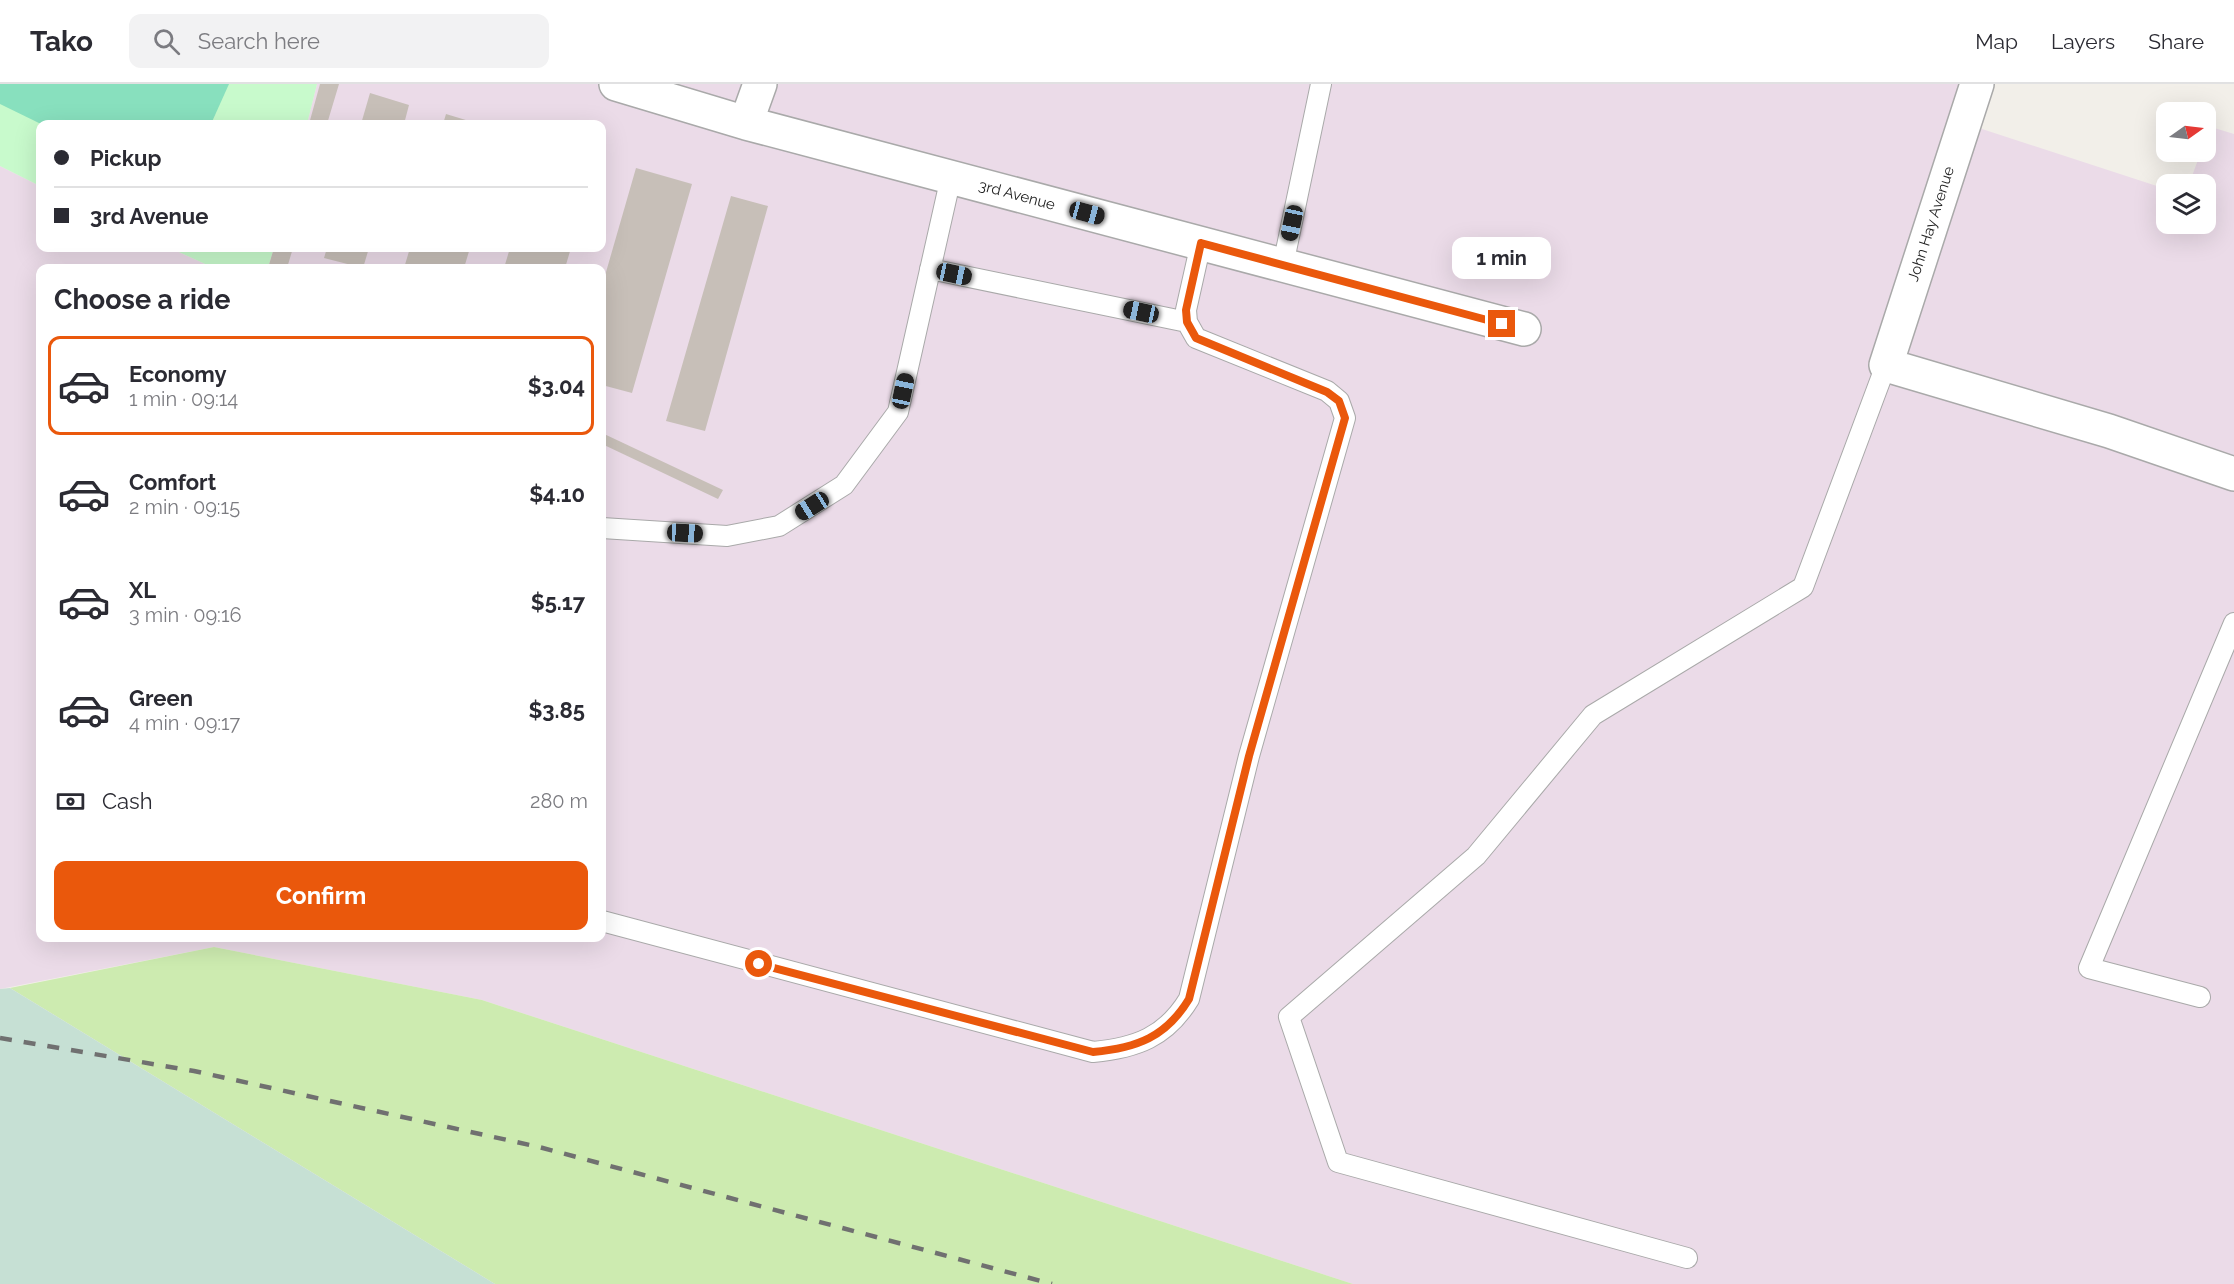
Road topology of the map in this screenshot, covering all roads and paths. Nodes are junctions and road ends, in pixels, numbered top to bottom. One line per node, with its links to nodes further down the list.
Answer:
1 (616, 84): 5 (street, 3rd Avenue)
2 (760, 84): 5 (street)
3 (1321, 84): 8 (lane)
4 (1977, 84): 12 (street, John Hay Avenue)
5 (746, 123): 6 (street, 3rd Avenue)
6 (951, 177): 7 (street, 3rd Avenue); 9 (lane)
7 (1201, 243): 8 (street, 3rd Avenue); 10 (lane)
8 (1283, 266): 11 (street, 3rd Avenue)
9 (930, 269): 10 (lane); 14 (lane)
10 (1187, 322): 16 (lane)
11 (1524, 329)
12 (1886, 365): 13 (street); 18 (lane)
13 (2234, 474)
14 (606, 528)
15 (2234, 622): 17 (lane)
16 (606, 922)
17 (2200, 997)
18 (1687, 1258)

